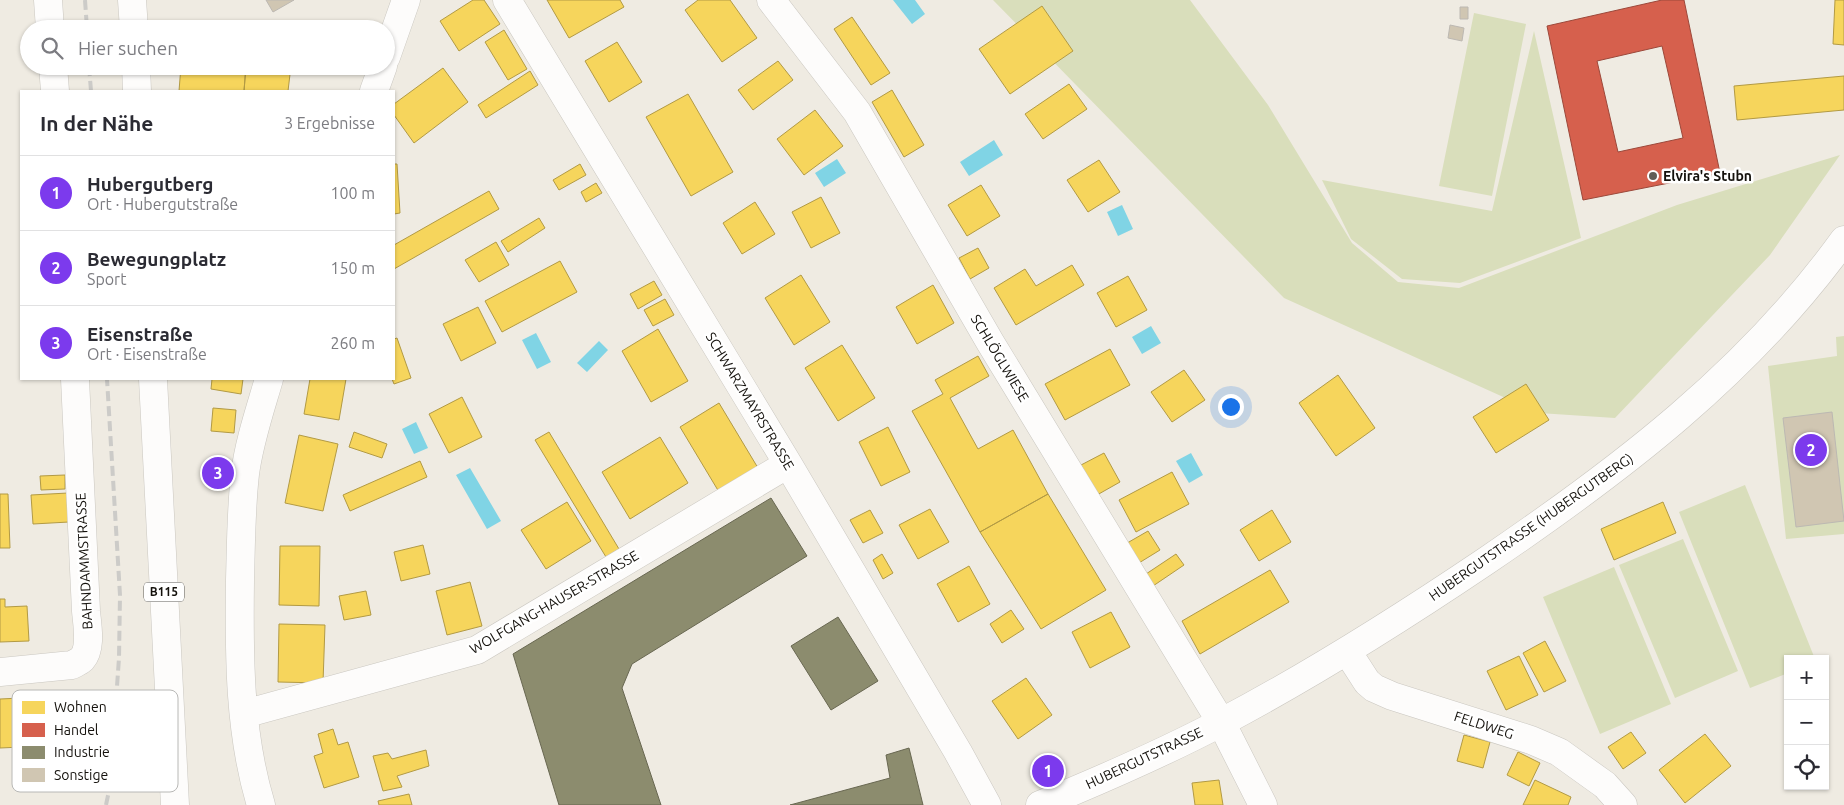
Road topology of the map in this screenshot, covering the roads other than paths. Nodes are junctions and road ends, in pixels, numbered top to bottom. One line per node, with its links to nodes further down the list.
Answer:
1 (48, 0): 6 (street)
2 (132, 0): 7 (street)
3 (406, 0): 8 (street)
4 (507, 0): 19 (street, SCHWARZMAYRSTRASSE)
5 (771, 0): 24 (street, SCHLÖGLWIESE)
6 (49, 20)
7 (133, 20)
8 (395, 31)
9 (54, 75): 12 (street)
10 (136, 75): 13 (street)
11 (380, 75): 14 (street)
12 (55, 90)
13 (137, 90)
14 (374, 90)
15 (1844, 240): 20 (street, HUBERGUTSTRASSE (HUBERGUTBERG))
16 (75, 380): 21 (street, BAHNDAMMSTRASSE)
17 (153, 380): 22 (street, B115)
18 (269, 380): 23 (street)
19 (788, 464): 23 (street, WOLFGANG-HAUSER-STRASSE); 28 (street, SCHWARZMAYRSTRASSE)
20 (1347, 651): 24 (street, HUBERGUTSTRASSE (HUBERGUTBERG)); 31 (street, FELDWEG)
21 (0, 672)
22 (169, 690)
23 (244, 714): 27 (street)
24 (1221, 722): 29 (street, HUBERGUTSTRASSE); 30 (street, SCHLÖGLWIESE)
25 (174, 792): 26 (street, B115)
26 (175, 805)
27 (261, 805)
28 (987, 805)
29 (1040, 805)
30 (1263, 805)
31 (1623, 805)

